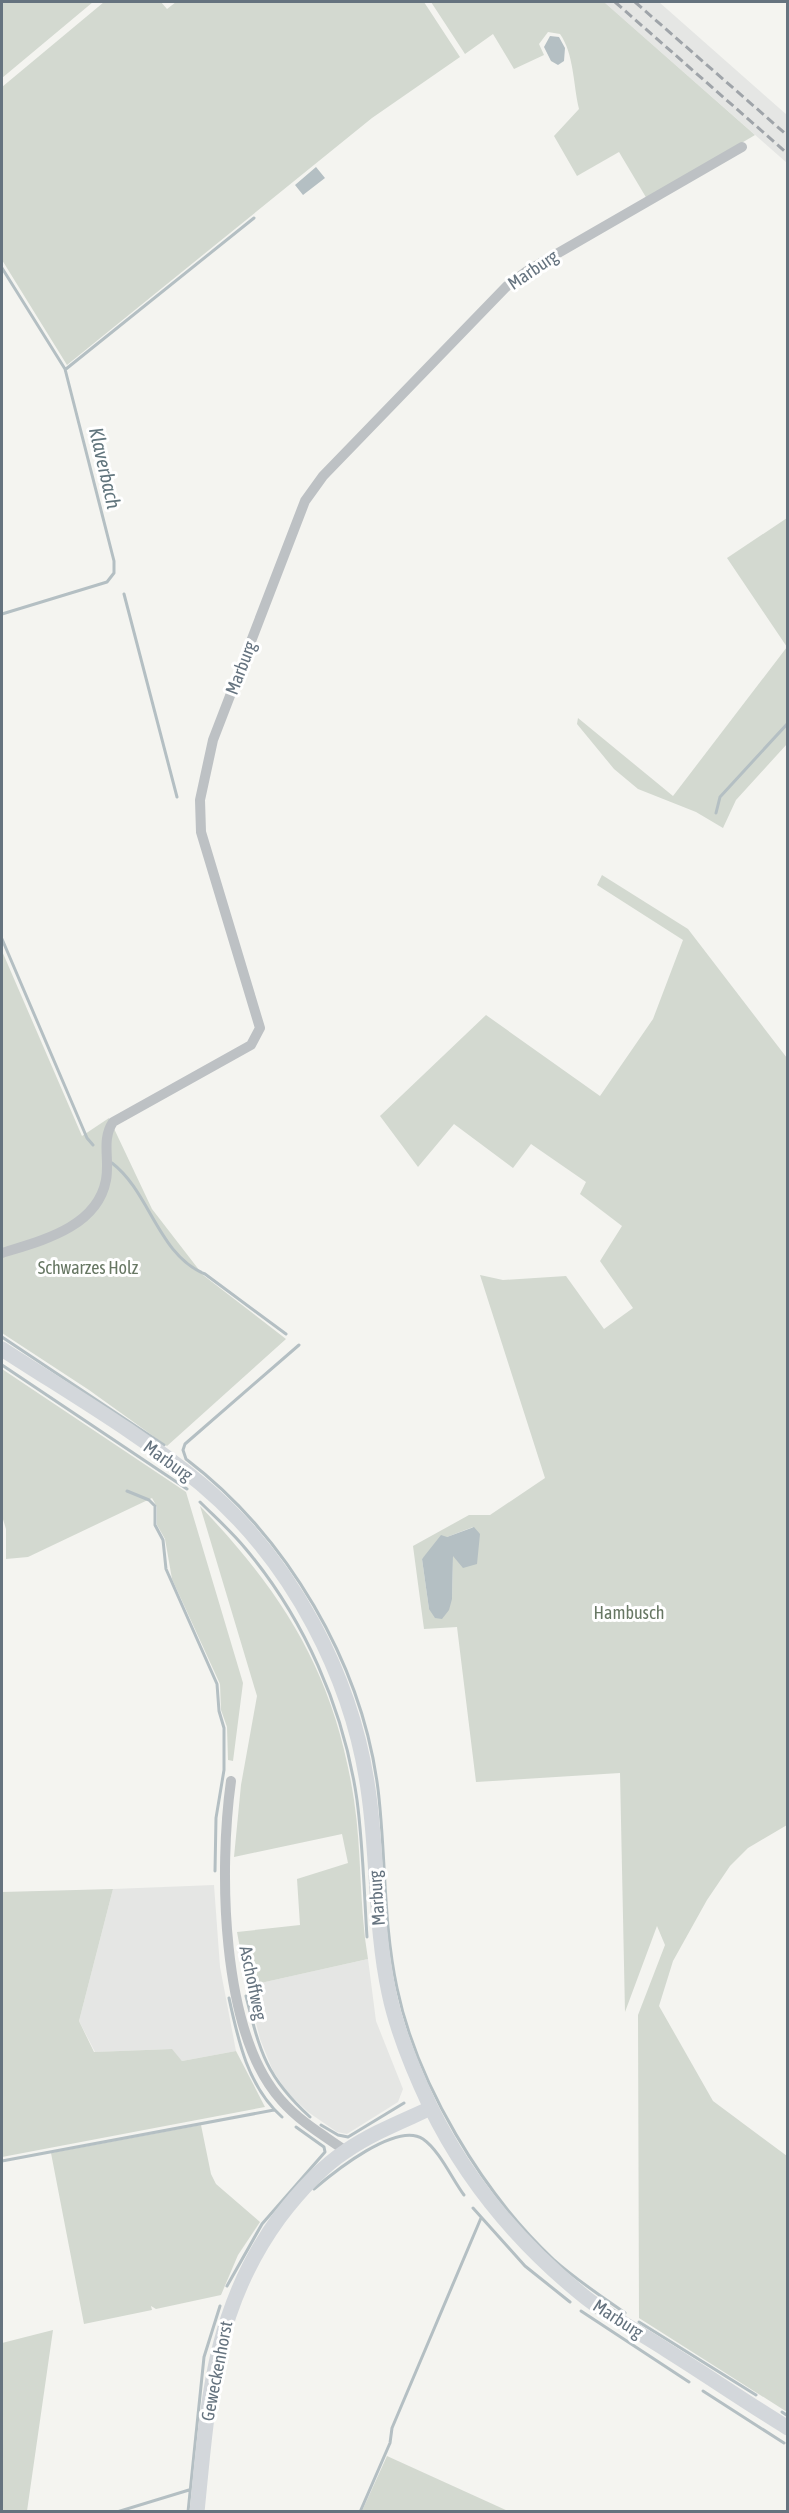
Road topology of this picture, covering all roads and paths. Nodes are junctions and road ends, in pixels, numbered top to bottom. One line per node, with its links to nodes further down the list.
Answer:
1 (742, 147): 2 (street, Marburg)
2 (2, 1253)
3 (2, 1349): 5 (street, Marburg)
4 (231, 1781): 6 (street, Aschoffweg)
5 (432, 2108): 6 (street, Geweckenhorst); 7 (street, Marburg)
6 (346, 2151): 8 (street, Geweckenhorst)
7 (788, 2428)
8 (197, 2511)

